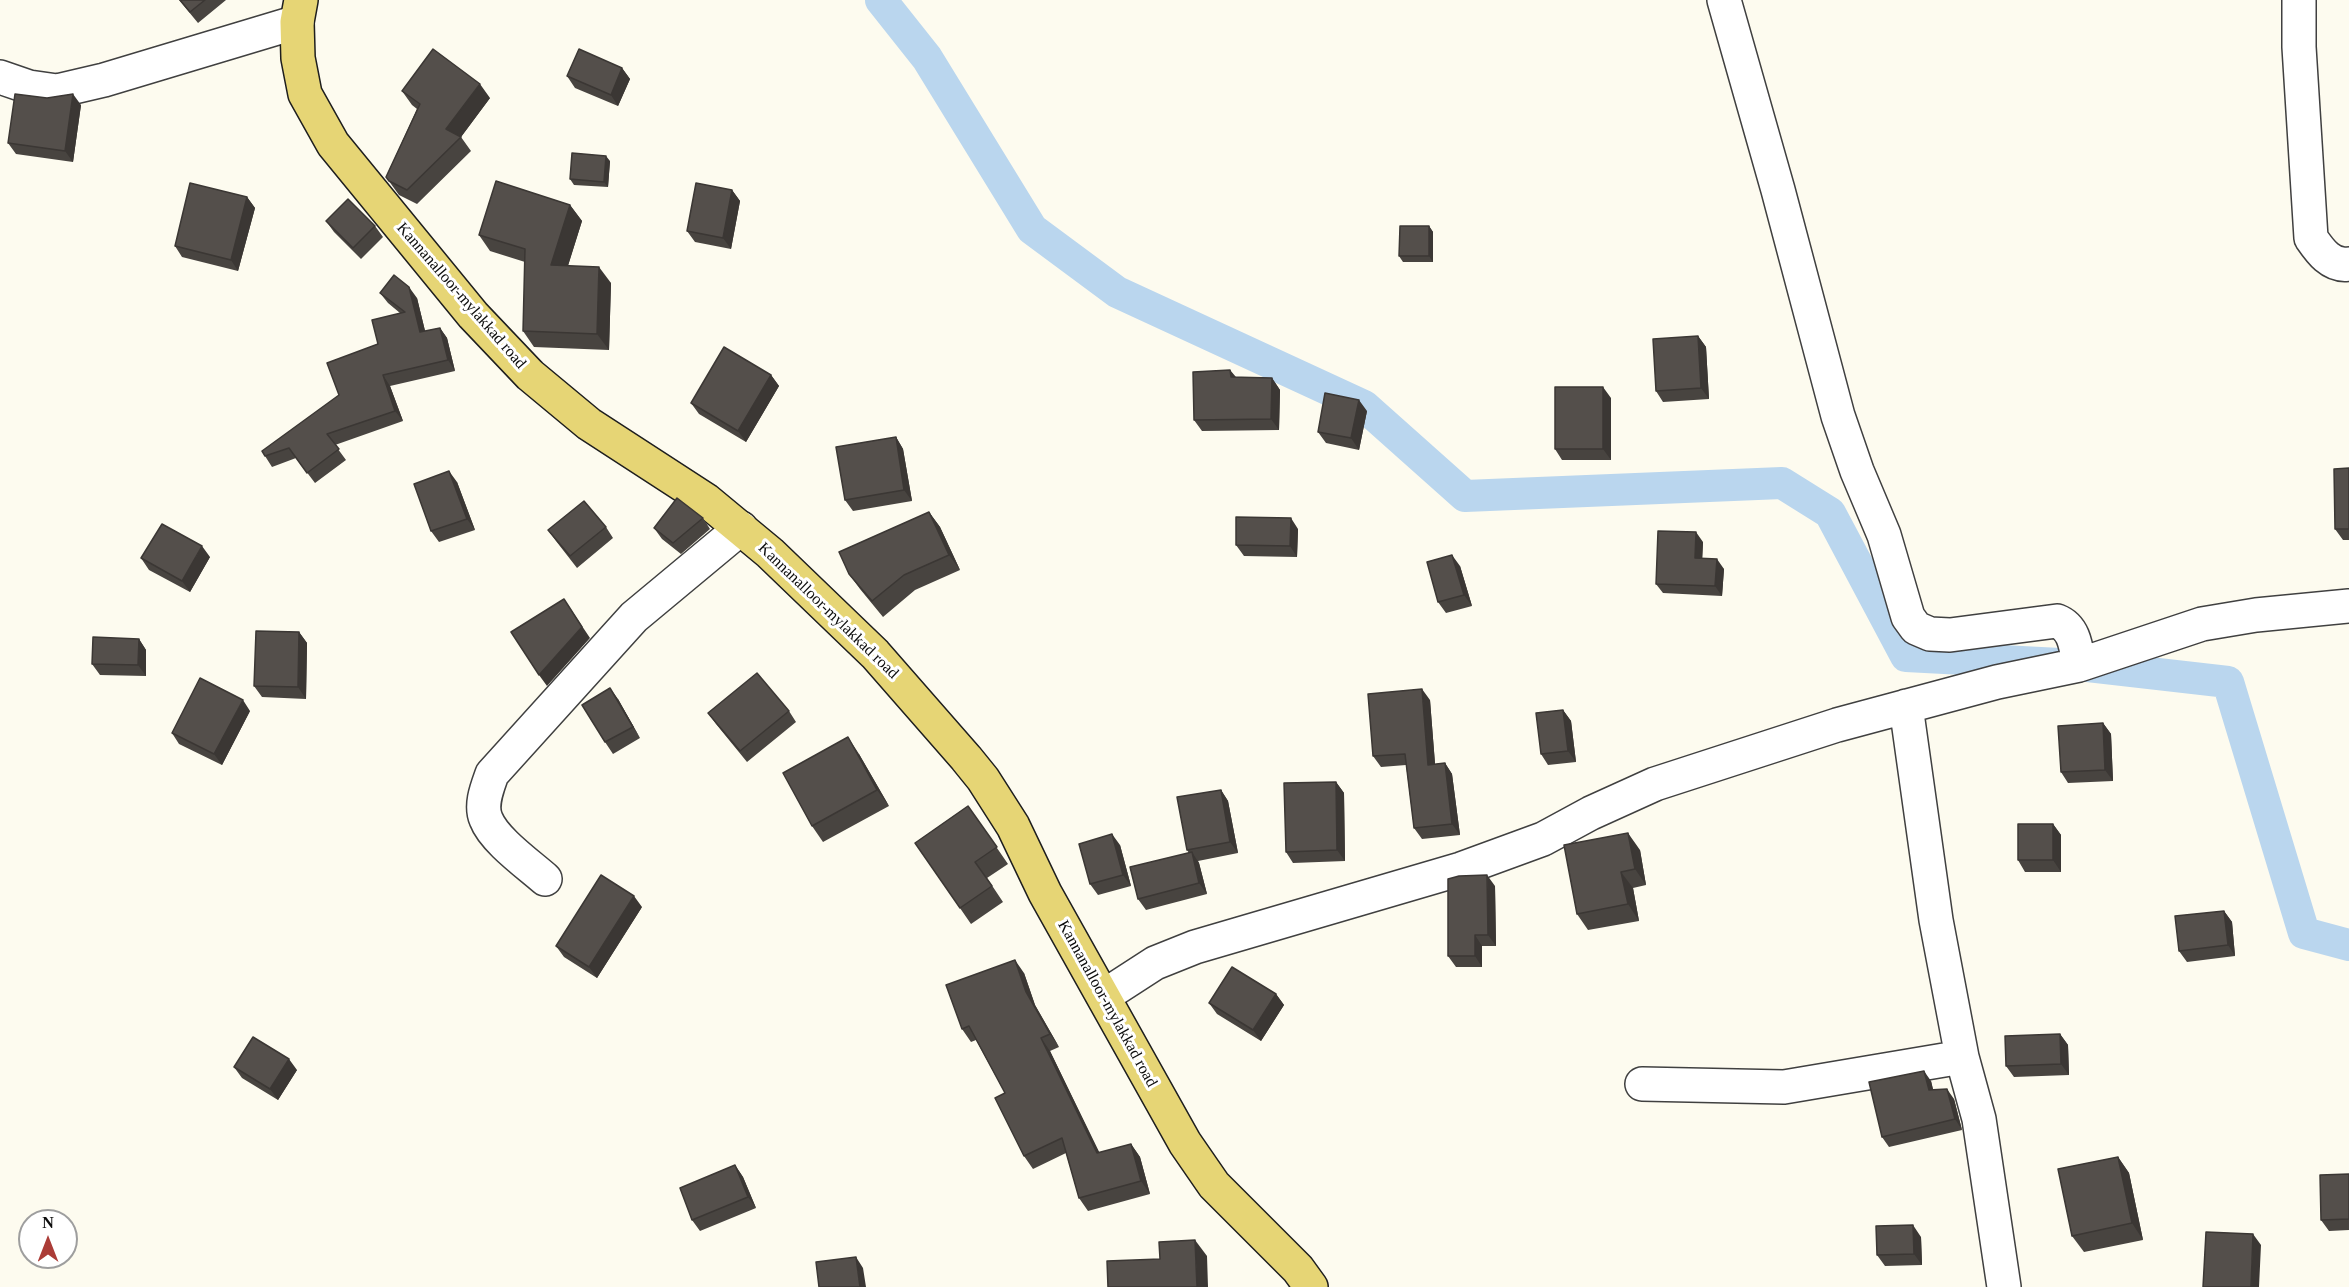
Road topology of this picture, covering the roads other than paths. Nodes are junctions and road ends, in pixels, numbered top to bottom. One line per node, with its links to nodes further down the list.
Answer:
1 (1724, 0): 8 (street)
2 (2299, 0): 5 (street)
3 (299, 11): 4 (street); 6 (main road, Kannanalloor-mylakkad road)
4 (0, 77)
5 (2349, 264)
6 (741, 528): 10 (street); 11 (main road, Kannanalloor-mylakkad road)
7 (2349, 606): 8 (street)
8 (2079, 665): 9 (street)
9 (1906, 706): 11 (street); 12 (street)
10 (545, 879)
11 (1104, 996): 14 (main road, Kannanalloor-mylakkad road)
12 (1962, 1057): 13 (street); 15 (street)
13 (1642, 1084)
14 (1311, 1287)
15 (2004, 1287)

